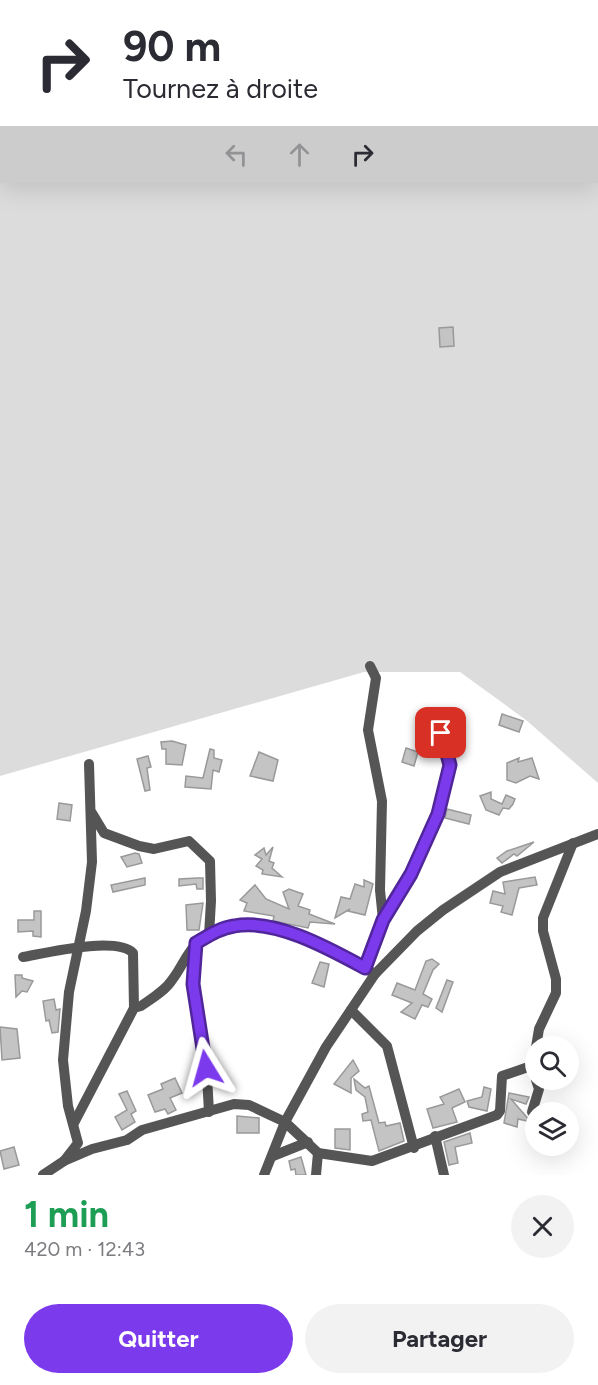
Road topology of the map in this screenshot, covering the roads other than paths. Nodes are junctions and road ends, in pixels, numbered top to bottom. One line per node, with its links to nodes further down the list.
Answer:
1 (370, 666): 7 (street)
2 (441, 733): 7 (street)
3 (89, 764): 4 (street)
4 (92, 813): 8 (street); 10 (street)
5 (598, 834): 6 (street)
6 (573, 843): 12 (street); 15 (street)
7 (383, 920): 12 (street)
8 (209, 935): 9 (street); 12 (street)
9 (196, 943): 13 (street); 17 (street)
10 (76, 947): 11 (street); 13 (street); 19 (street)
11 (23, 957)
12 (370, 971): 14 (street)
13 (134, 1008): 19 (street)
14 (351, 1010): 18 (street); 22 (street)
15 (538, 1036)
16 (525, 1068): 20 (street)
17 (209, 1112): 18 (street); 25 (street)
18 (285, 1122): 21 (street); 24 (street)
19 (74, 1123): 25 (street)
20 (435, 1136): 22 (street); 29 (street)
21 (308, 1142): 23 (street); 24 (street)
22 (414, 1148): 23 (street)
23 (318, 1153): 28 (street)
24 (273, 1156): 27 (street)
25 (64, 1161): 26 (street)
26 (43, 1175)
27 (264, 1175)
28 (316, 1175)
29 (444, 1175)

